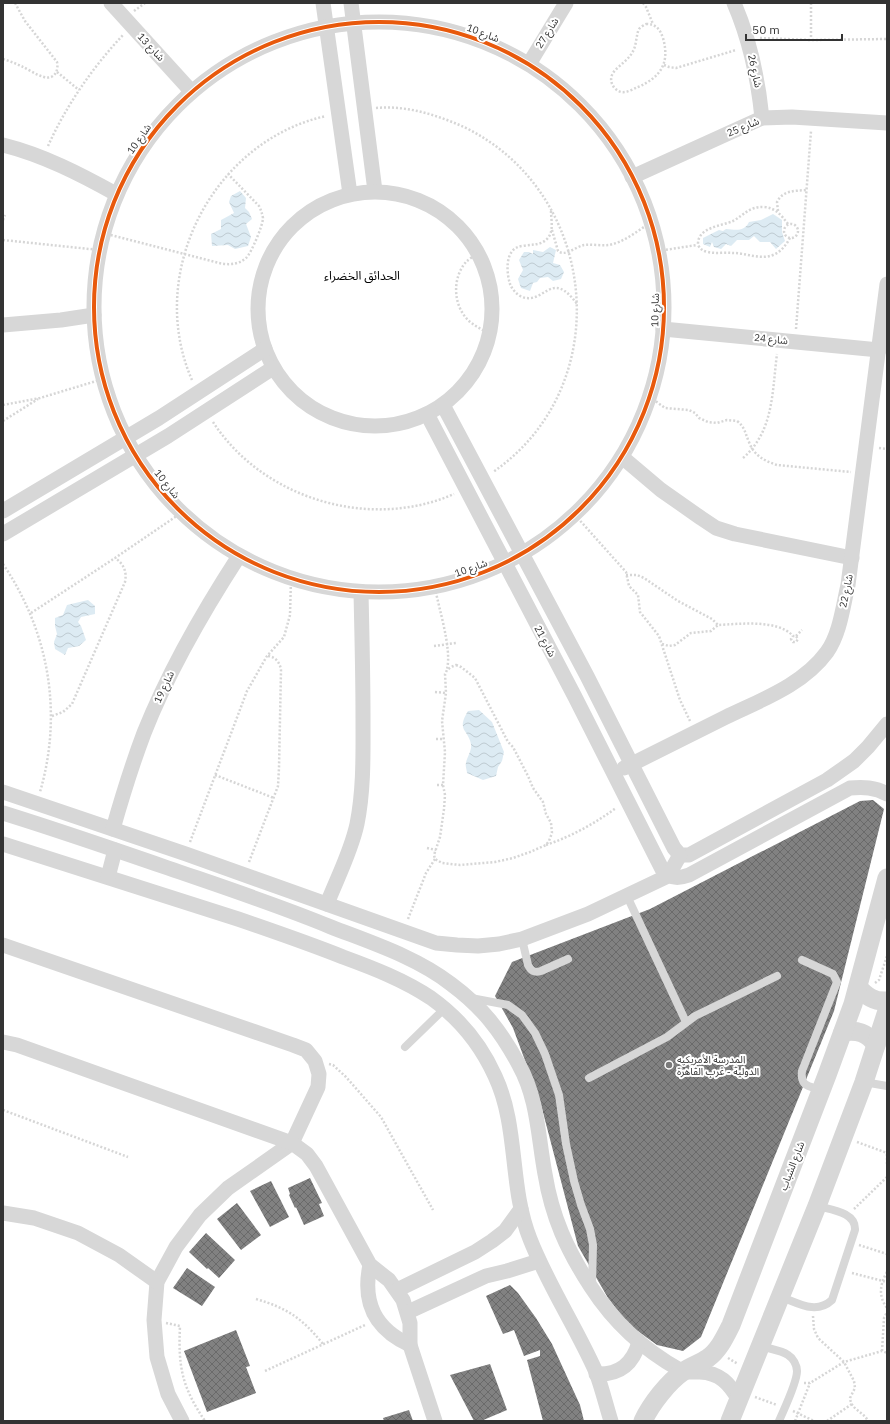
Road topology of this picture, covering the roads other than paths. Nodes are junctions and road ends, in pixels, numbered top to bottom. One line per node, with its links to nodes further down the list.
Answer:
1 (111, 3): 9 (street, شارع 13)
2 (323, 3): 7 (street)
3 (351, 3): 6 (street)
4 (566, 3): 8 (street, شارع 27)
5 (734, 3): 10 (street, شارع 26)
6 (353, 21): 7 (street, شارع 10); 8 (street, شارع 10); 14 (street)
7 (326, 25): 9 (street, شارع 10); 16 (street)
8 (528, 64): 13 (street, شارع 10)
9 (192, 91): 15 (street, شارع 10)
10 (762, 118): 11 (street, شارع 25); 13 (street, شارع 25)
11 (887, 123)
12 (3, 145): 15 (street)
13 (632, 177): 20 (street, شارع 10)
14 (375, 191): 16 (street); 24 (street)
15 (116, 194): 18 (street, شارع 10)
16 (350, 194): 21 (street)
17 (887, 284): 22 (street, شارع 22)
18 (94, 315): 19 (street); 26 (street, شارع 10)
19 (3, 325)
20 (663, 329): 22 (street, شارع 24); 28 (street, شارع 10)
21 (265, 349): 23 (street); 26 (street)
22 (879, 350): 33 (street, شارع 22)
23 (274, 368): 25 (street); 27 (street)
24 (443, 405): 25 (street); 31 (street, شارع 21)
25 (427, 414): 34 (street, شارع 21)
26 (126, 439): 27 (street, شارع 10); 29 (street)
27 (136, 456): 30 (street); 32 (street, شارع 10)
28 (622, 457): 31 (street, شارع 10); 33 (street)
29 (3, 511)
30 (3, 534)
31 (522, 554): 34 (street, شارع 10); 37 (street, شارع 21)
32 (239, 556): 35 (street, شارع 10); 42 (street, شارع 19)
33 (852, 558): 37 (street, شارع 22)
34 (505, 564): 35 (street, شارع 10); 38 (street, شارع 21)
35 (361, 593): 50 (street)
36 (887, 724): 45 (street)
37 (632, 764): 38 (street, شارع 22); 45 (street, شارع 21)
38 (614, 773): 46 (street, شارع 21)
39 (3, 792): 42 (street)
40 (887, 794): 46 (street)
41 (3, 813): 44 (street)
42 (113, 829): 50 (street)
43 (3, 844): 47 (street)
44 (115, 850): 47 (street); 57 (street)
45 (677, 851): 46 (street)
46 (665, 872): 49 (street)
47 (108, 877): 59 (street)
48 (887, 878): 56 (street, شارع الشباب)
49 (627, 896): 51 (street); 61 (lane)
50 (326, 904): 51 (street)
51 (522, 939): 53 (lane)
52 (3, 945): 70 (street)
53 (568, 959)
54 (802, 960): 69 (lane)
55 (777, 976): 61 (lane)
56 (858, 987): 58 (street); 62 (street, شارع الشباب)
57 (468, 997): 79 (street); 79 (lane)
58 (887, 1001)
59 (444, 1009): 65 (lane); 72 (street)
60 (887, 1011): 64 (street)
61 (686, 1022): 66 (lane)
62 (843, 1032): 64 (street); 69 (street, شارع الشباب)
63 (3, 1042): 70 (street)
64 (876, 1044): 67 (street)
65 (405, 1047)
66 (590, 1078)
67 (864, 1082): 68 (lane); 71 (street)
68 (887, 1086)
69 (821, 1090): 86 (street, شارع الشباب)
70 (292, 1143): 76 (street); 77 (street)
71 (817, 1206): 81 (street); 81 (lane)
72 (521, 1209): 74 (street); 75 (street)
73 (3, 1213): 77 (street)
74 (460, 1260): 78 (street); 80 (street)
75 (540, 1261): 78 (street); 87 (street)
76 (370, 1265): 80 (street); 84 (street)
77 (157, 1282): 89 (street)
78 (471, 1283): 82 (street)
79 (592, 1288): 83 (street)
80 (397, 1290): 82 (street)
81 (781, 1297): 85 (street)
82 (408, 1312): 84 (street)
83 (639, 1342): 86 (street); 87 (street)
84 (410, 1345): 90 (street)
85 (761, 1346): 88 (street); 94 (lane)
86 (683, 1372): 88 (street); 92 (street, شارع الشباب)
87 (596, 1374): 91 (street)
88 (739, 1400): 93 (street)
89 (182, 1421)
90 (435, 1421)
91 (611, 1421)
92 (642, 1421)
93 (730, 1421)
94 (779, 1421)

